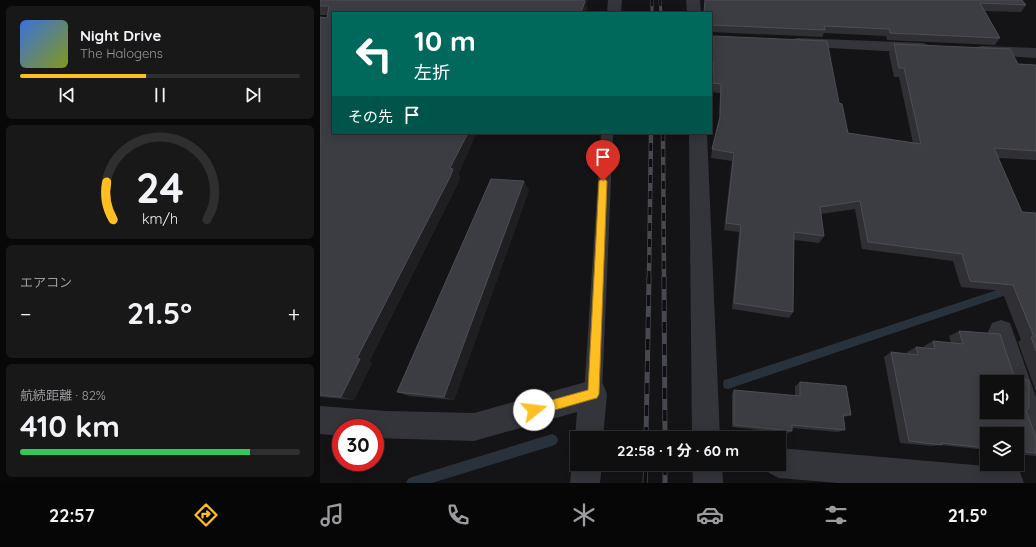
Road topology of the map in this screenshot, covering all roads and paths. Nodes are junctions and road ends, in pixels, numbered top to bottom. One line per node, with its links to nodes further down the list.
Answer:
1 (615, 0): 3 (street)
2 (693, 0): 4 (street)
3 (614, 12)
4 (694, 12)
5 (782, 42): 6 (street)
6 (941, 49)
7 (965, 50): 8 (street)
8 (1036, 53)
9 (607, 134): 12 (lane)
10 (698, 134): 15 (street)
11 (1001, 332): 16 (street)
12 (593, 394): 13 (street); 14 (street)
13 (320, 420)
14 (590, 431)
15 (706, 431)
16 (1036, 438)
17 (786, 464): 20 (street)
18 (586, 471): 21 (street)
19 (707, 471): 22 (street)
20 (930, 479): 23 (street)
21 (585, 483)
22 (708, 483)
23 (1009, 483)

